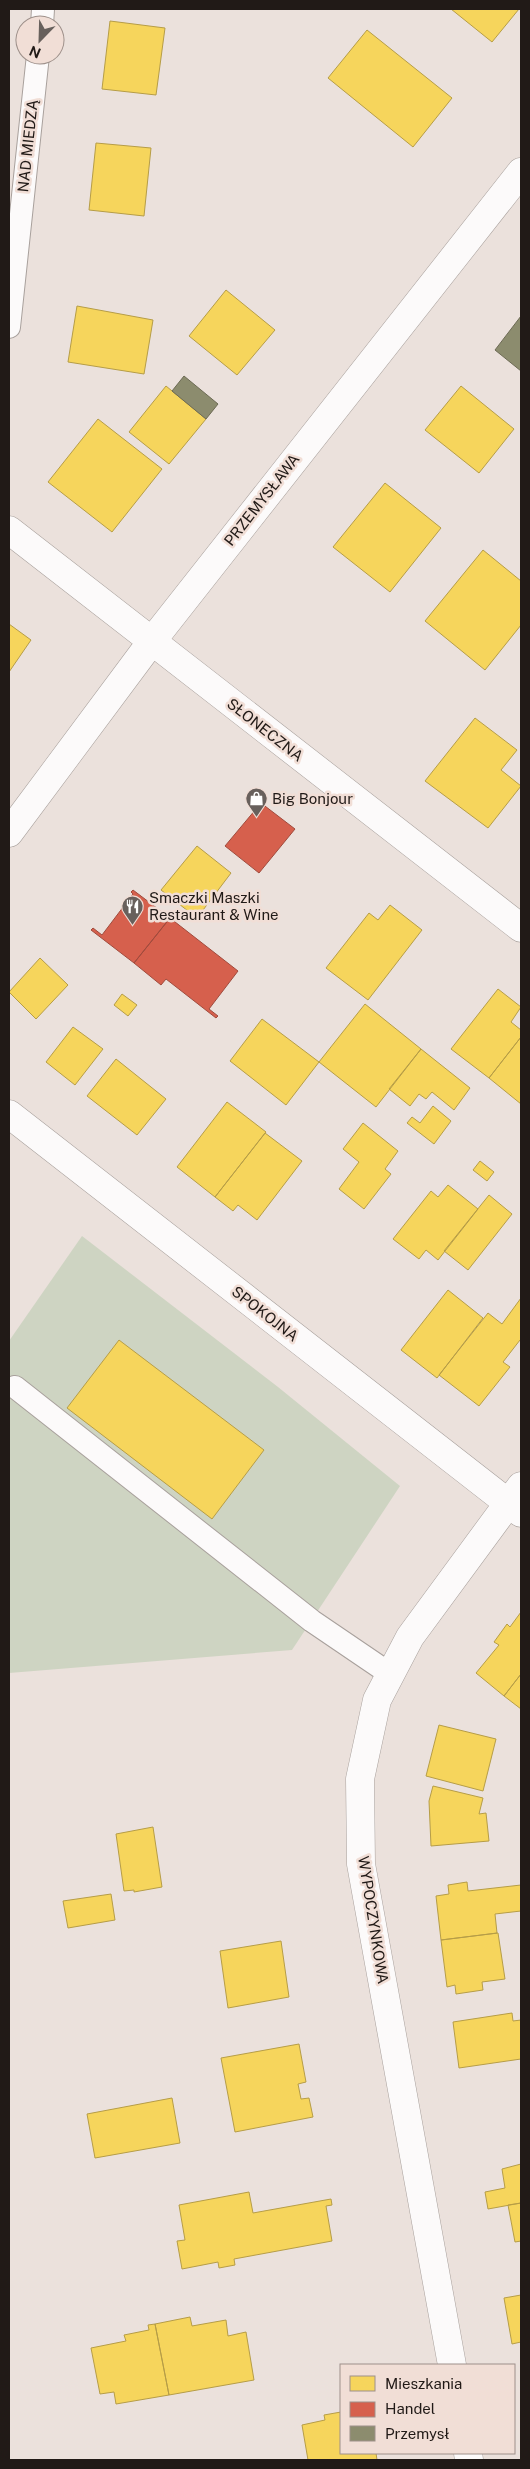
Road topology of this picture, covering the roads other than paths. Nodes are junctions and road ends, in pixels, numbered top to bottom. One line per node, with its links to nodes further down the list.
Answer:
1 (37, 65): 3 (lane, NAD MIEDZĄ)
2 (521, 172): 5 (street, PRZEMYSŁAWA)
3 (9, 327)
4 (9, 530): 5 (street, SŁONECZNA)
5 (152, 641): 6 (street, PRZEMYSŁAWA); 7 (street, SŁONECZNA)
6 (9, 833)
7 (521, 928)
8 (9, 1114): 10 (street, SPOKOJNA)
9 (15, 1386): 11 (lane)
10 (517, 1501): 11 (street, WYPOCZYNKOWA)
11 (390, 1674): 12 (street, WYPOCZYNKOWA)
12 (452, 2364)

